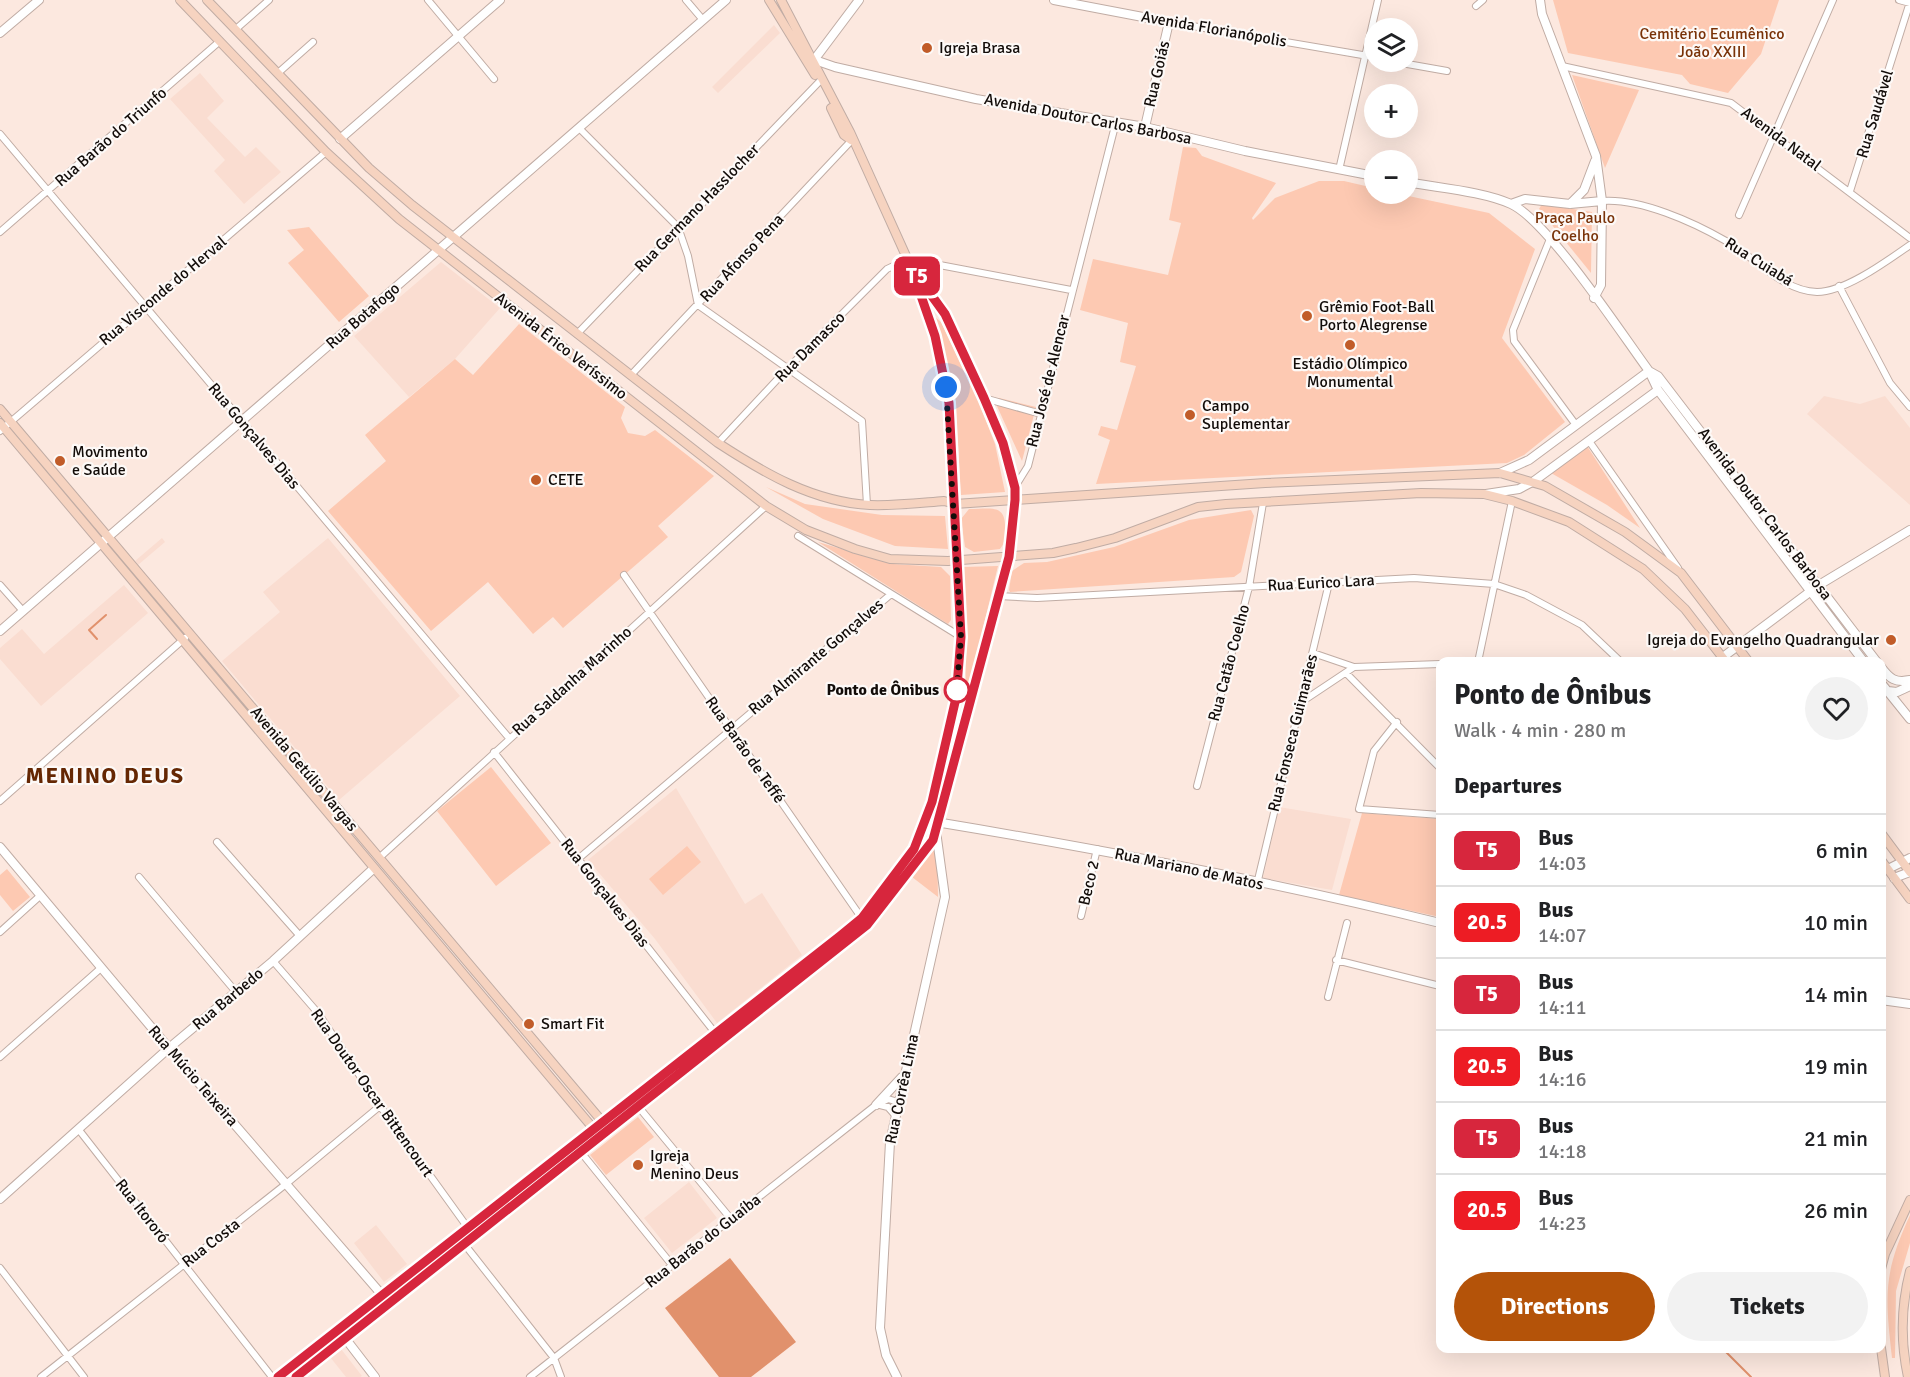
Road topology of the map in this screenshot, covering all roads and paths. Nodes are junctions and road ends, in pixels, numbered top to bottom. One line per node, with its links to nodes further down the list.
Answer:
1 (39, 0): 26 (street)
2 (180, 0): 28 (main road, Avenida Érico Veríssimo)
3 (207, 0): 25 (main road, Avenida Érico Veríssimo)
4 (269, 0): 25 (street)
5 (428, 0): 27 (street)
6 (500, 0): 27 (street)
7 (686, 0): 23 (street)
8 (726, 0): 23 (street, Rua Botafogo)
9 (769, 0): 30 (main road)
10 (781, 0): 32 (main road)
11 (859, 0): 32 (street)
12 (1054, 0): 24 (street, Avenida Florianópolis)
13 (1378, 0): 22 (street)
14 (1484, 0): 20 (street)
15 (1535, 0): 21 (street)
16 (1540, 0): 21 (street)
17 (1833, 0): 44 (street)
18 (1899, 0): 19 (street)
19 (1910, 3): 52 (street, Rua Saudável)
20 (1476, 6)
21 (1542, 14): 35 (street)
22 (1374, 18)
23 (703, 20): 42 (street, Rua Botafogo)
24 (1169, 22): 31 (street, Avenida Florianópolis); 41 (street, Rua Goiás)
25 (236, 29): 37 (main road, Avenida Érico Veríssimo)
26 (0, 33)
27 (458, 36): 38 (street); 45 (street)
28 (220, 41): 47 (main road, Avenida Érico Veríssimo); 53 (street, Rua Barão do Triunfo)
29 (313, 42): 37 (street)
30 (805, 54): 32 (street, Avenida Doutor Carlos Barbosa); 39 (main road)
31 (1364, 56)
32 (814, 60): 40 (street, Avenida Doutor Carlos Barbosa); 46 (main road)
33 (1364, 60): 49 (street)
34 (1418, 66): 36 (street)
35 (1562, 66): 44 (street, Avenida Natal); 48 (street)
36 (1447, 71)
37 (278, 73): 45 (main road, Avenida Érico Veríssimo)
38 (494, 79)
39 (819, 82): 46 (main road); 58 (street, Rua Germano Hasslocher)
40 (1116, 122): 41 (street, Avenida Doutor Carlos Barbosa); 67 (street, Rua José de Alencar)
41 (1145, 127): 49 (street, Avenida Doutor Carlos Barbosa)
42 (580, 129): 58 (street); 60 (street, Rua Botafogo)
43 (0, 134): 53 (street, Rua Gonçalves Dias)
44 (1773, 135): 52 (street, Avenida Natal); 57 (street)
45 (340, 139): 60 (main road, Avenida Érico Veríssimo)
46 (851, 141): 65 (main road); 69 (street, Rua Afonso Pena)
47 (326, 152): 64 (main road, Avenida Érico Veríssimo); 70 (street, Rua Visconde do Herval)
48 (1596, 156): 54 (street); 56 (street)
49 (1339, 170): 50 (street, Avenida Doutor Carlos Barbosa)
50 (1364, 174)
51 (1418, 184): 55 (street, Avenida Doutor Carlos Barbosa)
52 (1850, 191): 62 (street, Avenida Natal)
53 (48, 192): 59 (street, Rua Barão do Triunfo); 70 (street, Rua Gonçalves Dias)
54 (1602, 201): 56 (street); 66 (street, Rua Cuiabá); 68 (street)
55 (1511, 204): 56 (street); 61 (street, Avenida Doutor Carlos Barbosa)
56 (1570, 204)
57 (1739, 214)
58 (678, 227): 69 (street); 71 (street, Rua Germano Hasslocher)
59 (0, 232)
60 (453, 237): 64 (street, Rua Botafogo); 71 (main road, Avenida Érico Veríssimo)
61 (1550, 238): 68 (street, Avenida Doutor Carlos Barbosa); 82 (street)
62 (1910, 238)
63 (1910, 245): 66 (street, Rua Cuiabá)
64 (437, 250): 80 (street, Rua Botafogo); 94 (main road, Avenida Érico Veríssimo)
65 (909, 263): 67 (street); 72 (street, Rua Damasco); 76 (main road); 92 (main road, Rua José de Alencar)
66 (1839, 286): 77 (street)
67 (1071, 290): 79 (street, Rua José de Alencar)
68 (1594, 298): 73 (street, Avenida Doutor Carlos Barbosa)
69 (699, 305): 72 (street); 74 (street, Rua Afonso Pena)
70 (144, 306): 80 (street, Rua Gonçalves Dias); 81 (street, Rua Visconde do Herval)
71 (577, 334): 74 (main road, Avenida Érico Veríssimo)
72 (787, 369): 84 (street, Rua Damasco); 93 (street)
73 (1648, 371): 75 (street, Avenida Doutor Carlos Barbosa); 82 (street); 105 (street, Avenida Doutor Carlos Barbosa)
74 (631, 375): 84 (main road, Avenida Érico Veríssimo)
75 (1658, 390): 83 (street); 107 (street, Avenida Doutor Carlos Barbosa)
76 (984, 398): 79 (street); 87 (main road)
77 (1910, 407)
78 (0, 409): 81 (main road, Avenida Getúlio Vargas)
79 (1041, 414): 87 (street, Rua José de Alencar)
80 (242, 421): 97 (street, Rua Botafogo); 136 (street, Rua Gonçalves Dias)
81 (4, 423): 97 (main road, Avenida Getúlio Vargas)
82 (1576, 425): 85 (street)
83 (1589, 441): 86 (street); 100 (street)
84 (718, 443): 93 (main road, Avenida Érico Veríssimo)
85 (1500, 473): 86 (main road, Avenida Érico Veríssimo); 89 (main road, Avenida Érico Veríssimo)
86 (1534, 482): 88 (street); 100 (main road, Avenida Érico Veríssimo)
87 (1015, 488): 89 (main road, Rua José de Alencar)
88 (1484, 494): 90 (main road, Avenida Érico Veríssimo); 91 (main road, Avenida Érico Veríssimo)
89 (1015, 500): 92 (main road, Avenida Érico Veríssimo); 98 (main road, Rua José de Alencar)
90 (1512, 501): 103 (street); 119 (main road, Avenida Érico Veríssimo)
91 (1263, 503): 98 (main road, Avenida Érico Veríssimo); 106 (street, Rua Catão Coelho)
92 (955, 504): 93 (main road, Avenida Érico Veríssimo); 99 (main road, Rua José de Alencar)
93 (867, 505)
94 (766, 506): 95 (main road, Avenida Érico Veríssimo); 111 (street, Rua Saldanha Marinho)
95 (806, 530): 99 (main road, Avenida Érico Veríssimo); 108 (street)
96 (1910, 530): 105 (street)
97 (104, 539): 110 (street, Rua Botafogo); 113 (main road, Avenida Getúlio Vargas)
98 (1009, 557): 99 (main road, Avenida Érico Veríssimo); 109 (main road, Rua José de Alencar)
99 (957, 558): 114 (main road, Rua José de Alencar)
100 (1681, 573): 115 (main road, Avenida Érico Veríssimo)
101 (624, 575): 111 (street, Rua Barão de Teffé)
102 (1329, 583): 103 (street, Rua Eurico Lara); 106 (street, Rua Eurico Lara); 116 (street, Rua Fonseca Guimarães)
103 (1494, 584): 117 (street); 118 (street, Rua Eurico Lara)
104 (0, 585): 110 (street)
105 (1819, 585): 107 (street); 123 (street, Avenida Doutor Carlos Barbosa)
106 (1248, 587): 109 (street, Rua Eurico Lara); 139 (street, Rua Catão Coelho)
107 (1810, 592): 115 (street); 122 (street, Avenida Doutor Carlos Barbosa)
108 (890, 596): 114 (street); 135 (street, Rua Almirante Gonçalves)
109 (998, 596): 143 (main road, Rua José de Alencar)
110 (23, 611): 112 (street, Rua Botafogo)
111 (649, 611): 135 (street, Rua Barão de Teffé); 136 (street, Rua Saldanha Marinho)
112 (0, 631)
113 (184, 633): 140 (street); 148 (main road, Avenida Getúlio Vargas); 152 (main road, Avenida Getúlio Vargas)
114 (961, 637): 141 (main road, Rua José de Alencar)
115 (1737, 646): 120 (street); 121 (main road, Avenida Érico Veríssimo)
116 (1313, 653): 125 (street); 132 (street, Rua Fonseca Guimarães)
117 (1479, 657)
118 (1616, 657)
119 (1720, 657)
120 (1725, 657)
121 (1745, 657)
122 (1860, 657)
123 (1873, 657)
124 (1436, 664): 125 (street)
125 (1354, 668): 126 (street)
126 (1346, 673): 132 (street); 134 (street)
127 (1886, 674): 128 (street)
128 (1910, 680)
129 (1910, 686): 131 (street)
130 (1886, 689): 131 (street)
131 (1888, 691): 133 (street)
132 (1300, 703): 157 (street, Rua Fonseca Guimarães)
133 (1910, 719)
134 (1397, 722): 138 (street); 142 (street)
135 (730, 730): 149 (street, Rua Almirante Gonçalves); 161 (street, Rua Barão de Teffé)
136 (510, 738): 137 (street, Rua Saldanha Marinho)
137 (494, 752): 148 (street, Rua Saldanha Marinho); 149 (street, Rua Gonçalves Dias)
138 (1436, 764)
139 (1197, 786)
140 (0, 801)
141 (932, 802): 143 (street, Rua Corrêa Lima); 161 (main road, Rua José de Alencar)
142 (1436, 815)
143 (936, 822): 147 (street, Rua Mariano de Matos); 161 (main road, Rua José de Alencar); 181 (street, Rua Corrêa Lima)
144 (1886, 838): 150 (main road)
145 (218, 842): 165 (street)
146 (0, 847): 158 (street, Rua Múcio Teixeira)
147 (1097, 849): 157 (street, Rua Mariano de Matos); 160 (street, Beco 2)
148 (379, 858): 152 (main road); 188 (main road, Avenida Getúlio Vargas)
149 (578, 859): 177 (street, Rua Gonçalves Dias)
150 (1907, 860): 153 (street); 154 (main road)
151 (1886, 866): 153 (main road)
152 (373, 869): 165 (street, Rua Barbedo); 190 (main road, Avenida Getúlio Vargas)
153 (1888, 869): 156 (main road)
154 (1910, 872): 156 (street)
155 (139, 877): 172 (street)
156 (1894, 878): 159 (main road)
157 (1257, 884): 162 (street, Rua Mariano de Matos)
158 (41, 895): 164 (street); 169 (street, Rua Múcio Teixeira)
159 (1910, 899)
160 (1082, 916)
161 (864, 921): 168 (main road, Rua José de Alencar); 171 (main road, Rua José de Alencar)
162 (1436, 922)
163 (1347, 923): 166 (street)
164 (0, 932)
165 (300, 936): 167 (street, Rua Barbedo)
166 (1336, 960): 170 (street); 173 (street)
167 (273, 961): 172 (street, Rua Barbedo); 186 (street, Rua Doutor Oscar Bittencourt)
168 (804, 965): 171 (main road); 177 (main road, Rua José de Alencar)
169 (101, 968): 178 (street, Rua Múcio Teixeira); 180 (street)
170 (1436, 985)
171 (788, 988): 176 (main road, Rua José de Alencar)
172 (236, 992): 178 (street, Rua Barbedo)
173 (1328, 997)
174 (1886, 1001): 175 (street)
175 (1910, 1004)
176 (733, 1031): 177 (main road); 179 (main road, Rua José de Alencar)
177 (716, 1034): 179 (main road); 182 (main road, Rua José de Alencar)
178 (169, 1048): 189 (street, Rua Barbedo); 192 (street, Rua Múcio Teixeira)
179 (707, 1052): 184 (main road, Rua José de Alencar)
180 (0, 1057)
181 (906, 1068): 183 (street, Rua Corrêa Lima); 185 (street)
182 (647, 1088): 184 (street); 188 (main road, Rua José de Alencar)
183 (898, 1101): 185 (street, Rua Barão do Guaíba); 187 (street, Rua Corrêa Lima)
184 (637, 1105): 188 (main road, Rua José de Alencar); 195 (street)
185 (876, 1105): 187 (street); 195 (street, Rua Barão do Guaíba)
186 (380, 1106): 192 (street, Rua Costa); 196 (street, Rua Doutor Oscar Bittencourt)
187 (895, 1115): 218 (street, Rua Corrêa Lima)
188 (606, 1126): 190 (main road, Rua José de Alencar)
189 (79, 1130): 193 (street, Rua Barbedo); 200 (street, Rua Itororó)
190 (597, 1133): 191 (main road, Rua José de Alencar); 196 (main road, Rua José de Alencar)
191 (580, 1151): 198 (main road, Rua José de Alencar); 201 (street)
192 (286, 1184): 200 (street, Rua Costa); 204 (street, Rua Múcio Teixeira)
193 (0, 1199)
194 (1910, 1200): 199 (main road)
195 (731, 1219): 201 (street, Rua Barão do Guaíba)
196 (468, 1228): 197 (main road, Rua José de Alencar)
197 (458, 1236): 198 (street); 204 (main road, Rua José de Alencar)
198 (464, 1244): 205 (main road, Rua José de Alencar); 209 (street)
199 (1886, 1250)
200 (184, 1265): 208 (street, Rua Costa); 212 (street, Rua Itororó)
201 (672, 1265): 209 (street, Rua Barão do Guaíba)
202 (0, 1268): 208 (street)
203 (1910, 1271): 220 (main road)
204 (383, 1295): 205 (street, Rua Múcio Teixeira); 213 (main road, Rua José de Alencar)
205 (389, 1304): 206 (main road, Rua José de Alencar)
206 (345, 1338): 214 (main road, Rua José de Alencar); 215 (street)
207 (1882, 1353): 219 (main road)
208 (67, 1356): 210 (street, Rua Costa); 211 (street)
209 (554, 1358): 216 (street, Rua Barão do Guaíba); 217 (street)
210 (40, 1377)
211 (84, 1377)
212 (272, 1377)
213 (278, 1377)
214 (296, 1377)
215 (375, 1377)
216 (530, 1377)
217 (561, 1377)
218 (897, 1377)
219 (1885, 1377)
220 (1908, 1377)

